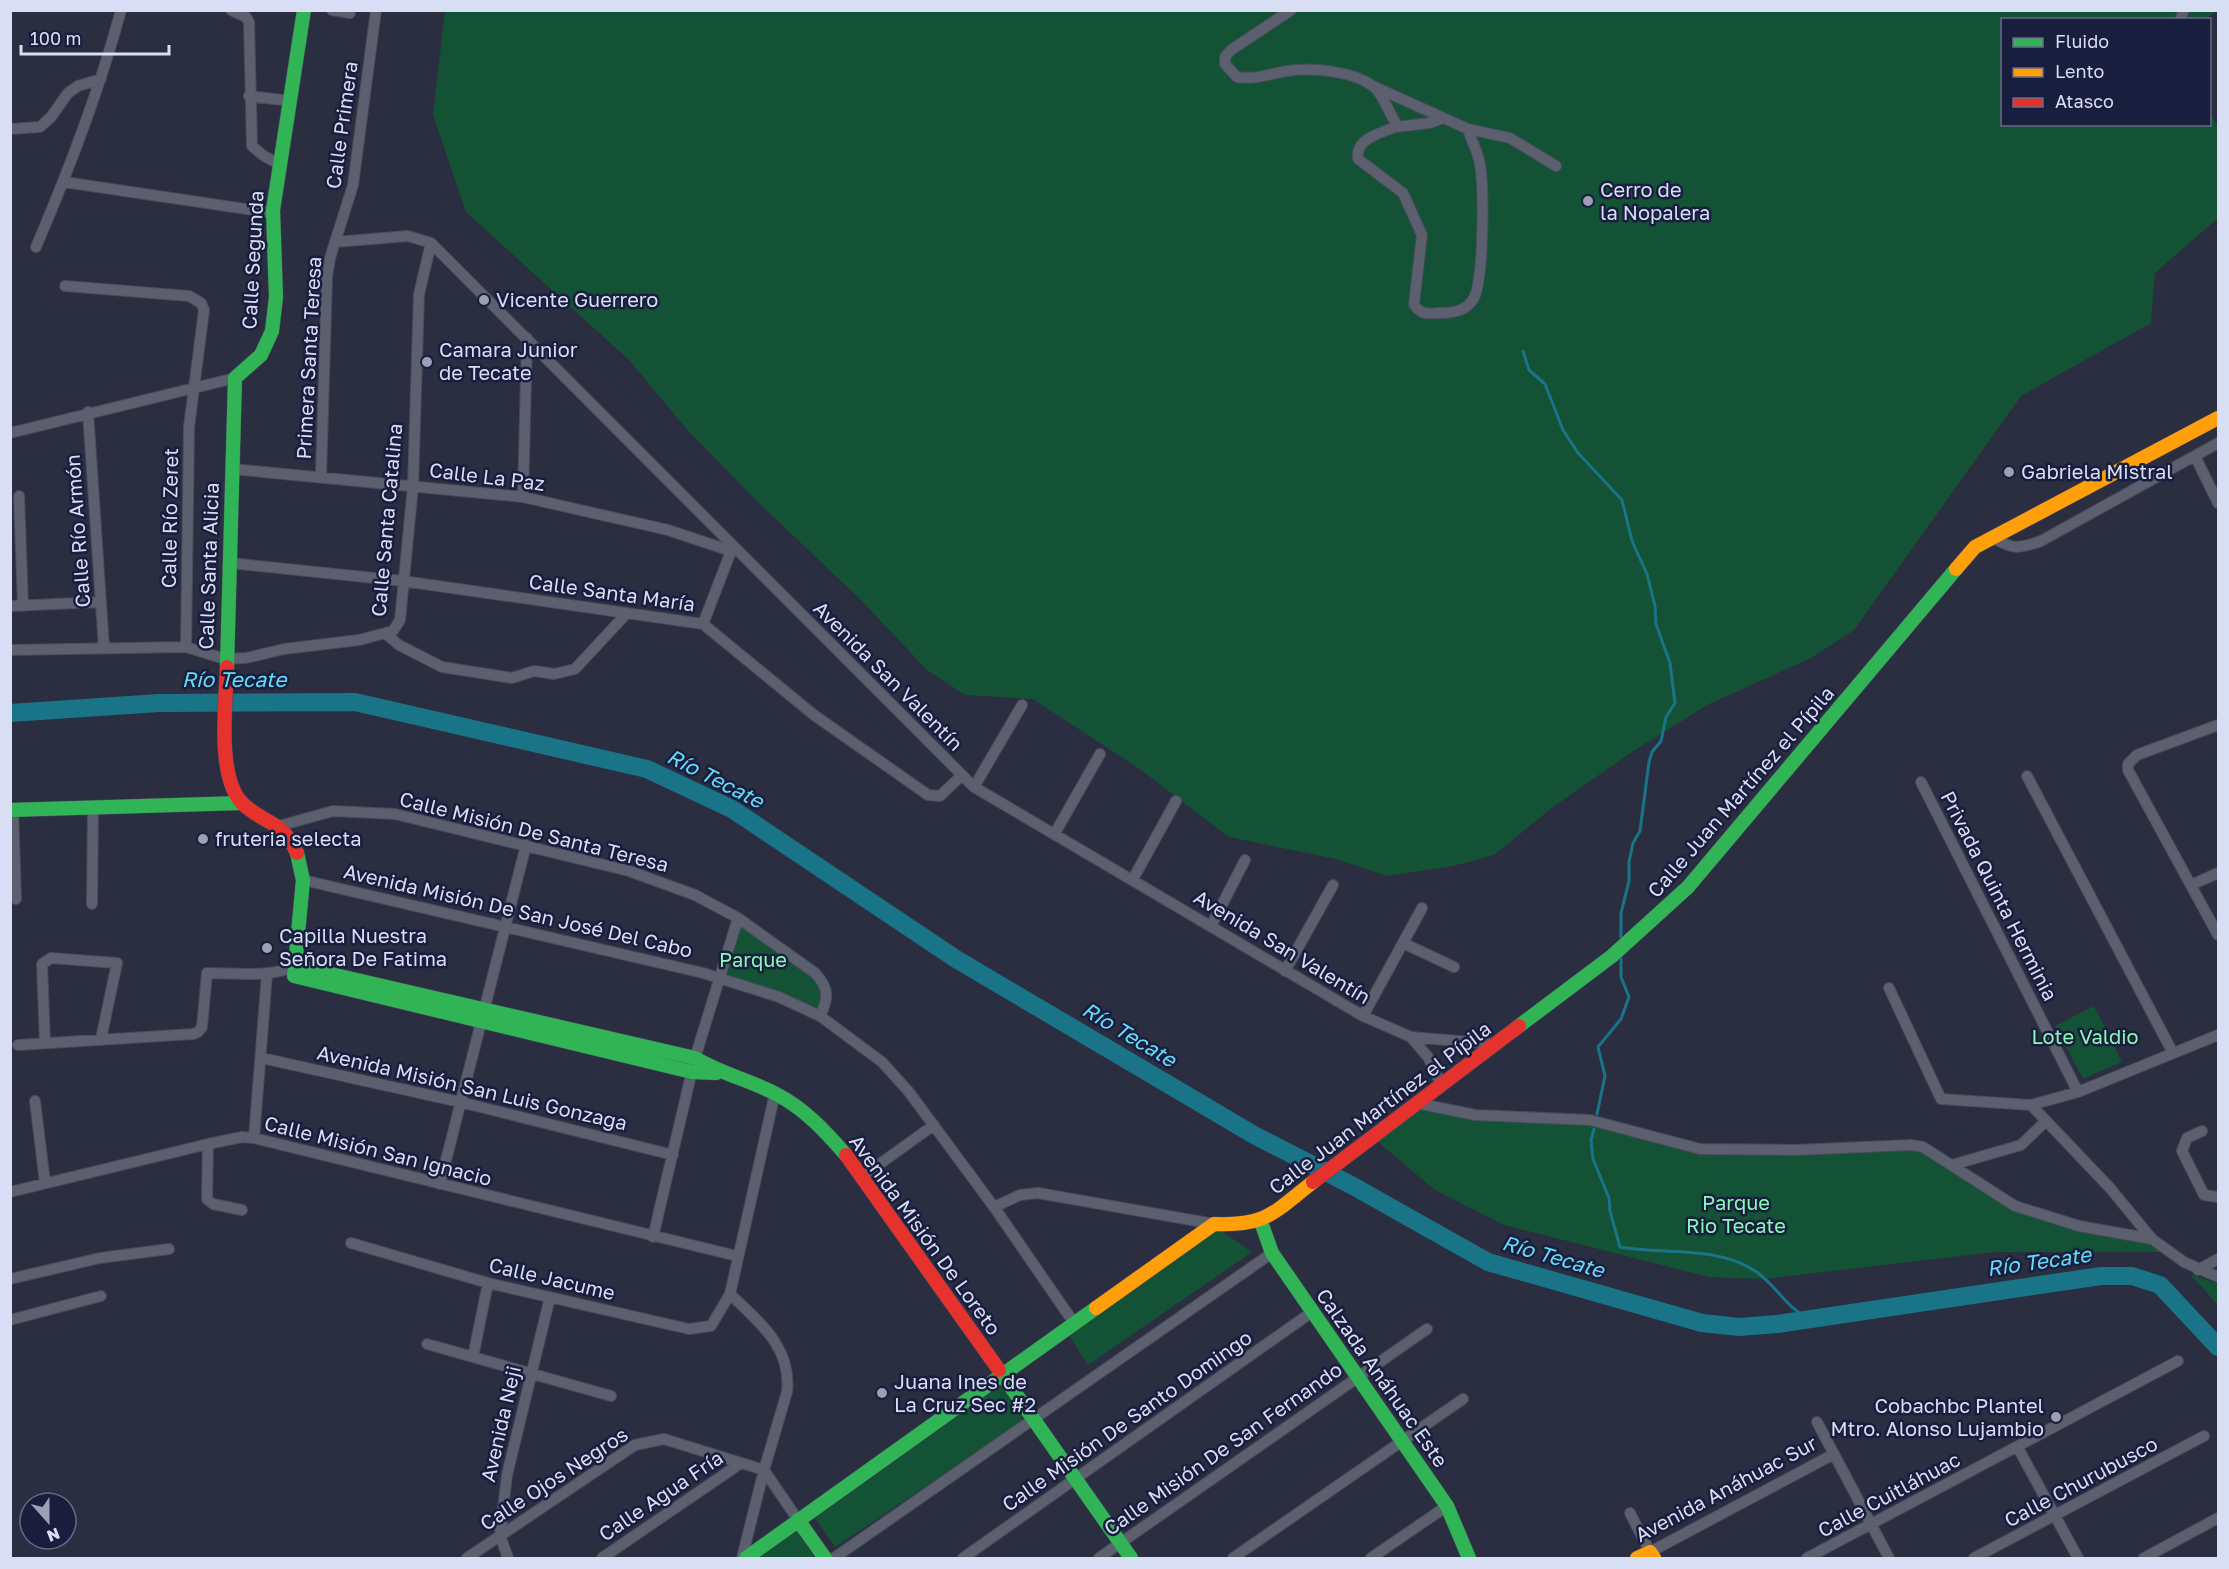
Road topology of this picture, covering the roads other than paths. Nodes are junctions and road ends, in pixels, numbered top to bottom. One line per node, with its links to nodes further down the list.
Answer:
1 (121, 10): 8 (street)
2 (231, 10): 10 (street)
3 (304, 10): 11 (main road, Calle Segunda)
4 (332, 10): 7 (street)
5 (376, 10): 20 (street, Calle Primera)
6 (1291, 10): 9 (street)
7 (350, 13)
8 (101, 79): 14 (street); 18 (street)
9 (1374, 87): 12 (street); 13 (street)
10 (249, 96): 11 (street); 16 (street)
11 (291, 101): 16 (main road, Calle Segunda)
12 (1443, 118): 13 (street); 15 (street)
13 (1395, 127): 15 (street)
14 (10, 129)
15 (1468, 129): 17 (street)
16 (279, 164): 19 (main road, Calle Segunda)
17 (1556, 166)
18 (64, 182): 19 (street); 22 (street)
19 (273, 213): 25 (main road, Calle Segunda)
20 (335, 242): 21 (street); 33 (street, Primera Santa Teresa)
21 (431, 243): 24 (street, Avenida San Valentín); 34 (street, Calle Santa Catalina)
22 (36, 247)
23 (65, 286): 26 (street, Calle Río Zeret)
24 (527, 338): 36 (street); 40 (street, Avenida San Valentín)
25 (235, 378): 26 (street, Calle Segunda); 32 (main road, Calle Santa Alicia)
26 (195, 389): 27 (street, Calle Segunda); 49 (street, Calle Río Zeret)
27 (88, 412): 29 (street, Calle Segunda); 43 (street, Calle Río Armón)
28 (2218, 418): 39 (main road, Calle Juan Martínez el Pípila)
29 (10, 433)
30 (2218, 443): 31 (street)
31 (2195, 456): 37 (street); 39 (street)
32 (232, 469): 33 (street, Calle La Paz); 41 (main road, Calle Santa Alicia)
33 (321, 476): 34 (street, Calle La Paz)
34 (413, 486): 36 (street, Calle La Paz); 42 (street, Calle Santa Catalina)
35 (19, 496): 38 (street)
36 (523, 497): 40 (street, Calle La Paz)
37 (2218, 503)
38 (15, 531): 45 (street)
39 (1992, 537): 94 (main road, Calle Juan Martínez el Pípila)
40 (732, 549): 47 (street); 56 (street, Avenida San Valentín)
41 (231, 563): 42 (street, Calle Santa María); 52 (main road, Calle Santa Alicia)
42 (403, 581): 46 (street, Calle Santa María); 48 (street, Calle Santa Catalina)
43 (101, 602): 45 (street); 50 (street, Calle Río Armón)
44 (10, 606): 45 (street)
45 (23, 606)
46 (627, 613): 47 (street, Calle Santa María); 48 (street)
47 (703, 624): 56 (street, Calle Santa María)
48 (387, 634): 52 (street, Calle Santa Catalina)
49 (186, 647): 50 (street); 52 (street)
50 (104, 648): 51 (street)
51 (10, 650)
52 (225, 659): 61 (main road, Calle Santa Alicia)
53 (1022, 705): 59 (street)
54 (2218, 725): 72 (street)
55 (1100, 754): 65 (street)
56 (961, 776): 59 (street, Avenida San Valentín)
57 (2026, 776): 96 (street)
58 (1921, 782): 100 (street, Privada Quinta Herminia)
59 (974, 787): 65 (street, Avenida San Valentín)
60 (1176, 801): 69 (street)
61 (242, 803): 62 (main road); 64 (main road)
62 (93, 807): 63 (main road); 74 (street)
63 (12, 810): 73 (street)
64 (279, 826): 66 (street, Calle Misión De Santa Teresa); 70 (main road)
65 (1055, 833): 69 (street, Avenida San Valentín)
66 (526, 845): 76 (street, Calle Misión De Santa Teresa); 78 (street)
67 (1245, 860): 77 (street)
68 (2218, 873): 72 (street)
69 (1133, 879): 77 (street, Avenida San Valentín)
70 (303, 880): 78 (street, Avenida Misión De San José Del Cabo); 83 (main road)
71 (1333, 885): 82 (street)
72 (2191, 885): 79 (street)
73 (16, 899)
74 (92, 904)
75 (1422, 908): 80 (street)
76 (738, 918): 85 (street); 88 (street, Calle Misión De Santa Teresa)
77 (1211, 926): 82 (street, Avenida San Valentín)
78 (505, 928): 85 (street, Avenida Misión De San José Del Cabo); 87 (street)
79 (2218, 935)
80 (1403, 943): 81 (street); 89 (street)
81 (1454, 966)
82 (1285, 970): 89 (street, Avenida San Valentín)
83 (291, 971): 84 (street); 87 (main road)
84 (267, 974): 92 (street); 97 (street)
85 (718, 978): 88 (street, Avenida Misión De San José Del Cabo); 98 (street)
86 (1889, 988): 105 (street)
87 (481, 1016): 98 (main road); 103 (street)
88 (820, 1016): 107 (street, Avenida Misión De San José Del Cabo)
89 (1362, 1016): 91 (street, Avenida San Valentín)
90 (2218, 1035): 96 (street)
91 (1411, 1037): 94 (street, Avenida San Valentín); 99 (street)
92 (101, 1040): 93 (street); 93 (street)
93 (45, 1044): 95 (street)
94 (1494, 1044): 99 (main road, Calle Juan Martínez el Pípila)
95 (18, 1045)
96 (2173, 1053): 100 (street)
97 (262, 1058): 103 (street, Avenida Misión San Luis Gonzaga); 109 (street)
98 (693, 1065): 101 (main road, Avenida Misión De Loreto); 111 (street)
99 (1441, 1084): 104 (main road, Calle Juan Martínez el Pípila)
100 (2078, 1092): 105 (street)
101 (775, 1093): 113 (main road, Avenida Misión De Loreto); 127 (street)
102 (35, 1101): 114 (street)
103 (460, 1102): 111 (street, Avenida Misión San Luis Gonzaga); 115 (street)
104 (1416, 1102): 112 (street); 120 (main road, Calle Juan Martínez el Pípila)
105 (2031, 1105): 106 (street)
106 (2046, 1121): 112 (street); 123 (street)
107 (934, 1125): 113 (street); 118 (street, Avenida Misión De San José Del Cabo)
108 (2202, 1131): 117 (street)
109 (254, 1138): 110 (street, Calle Misión San Ignacio); 115 (street, Calle Misión San Ignacio)
110 (208, 1144): 114 (street, Calle Misión San Ignacio); 119 (street)
111 (673, 1155): 122 (street)
112 (1952, 1165): 123 (street)
113 (863, 1176): 145 (main road, Avenida Misión De Loreto)
114 (45, 1183): 116 (street, Calle Misión San Ignacio)
115 (440, 1184): 122 (street, Calle Misión San Ignacio)
116 (10, 1192)
117 (2218, 1197)
118 (994, 1207): 121 (street); 138 (street, Avenida Misión De San José Del Cabo)
119 (242, 1210)
120 (1261, 1222): 121 (main road); 126 (main road, Calzada Anáhuac Este)
121 (1214, 1224): 138 (main road)
122 (653, 1237): 127 (street, Calle Misión San Ignacio)
123 (2151, 1239): 129 (street)
124 (351, 1243): 132 (street, Calle Jacume)
125 (169, 1249): 131 (street)
126 (1272, 1253): 136 (main road, Calzada Anáhuac Este); 148 (street)
127 (737, 1256): 133 (street)
128 (2218, 1259): 129 (street)
129 (2198, 1270): 130 (street)
130 (2218, 1277)
131 (10, 1279)
132 (488, 1283): 135 (street, Calle Jacume); 141 (street)
133 (730, 1294): 135 (street, Calle Jacume); 155 (street)
134 (101, 1296): 137 (street)
135 (550, 1297): 143 (street, Avenida Neji)
136 (1312, 1312): 144 (main road, Calzada Anáhuac Este); 156 (street, Calle Misión De Santo Domingo)
137 (10, 1320)
138 (1074, 1323): 145 (main road)
139 (1427, 1329): 144 (street, Calle Misión De San Fernando)
140 (427, 1344): 141 (street)
141 (473, 1357): 143 (street)
142 (2178, 1360): 152 (street, Calle Cuitláhuac)
143 (531, 1373): 146 (street); 163 (street, Avenida Neji)
144 (1358, 1375): 151 (main road, Calzada Anáhuac Este); 164 (street, Calle Misión De San Fernando)
145 (1002, 1376): 148 (main road, Avenida Misión De Loreto); 161 (main road)
146 (611, 1396)
147 (1463, 1399): 151 (street)
148 (1034, 1417): 156 (main road, Avenida Misión De Loreto); 172 (street)
149 (1817, 1422): 153 (street)
150 (2204, 1436): 159 (street, Calle Churubusco)
151 (1401, 1440): 157 (main road, Calzada Anáhuac Este); 176 (street)
152 (2018, 1448): 159 (street); 162 (street, Calle Cuitláhuac)
153 (1834, 1454): 162 (street); 165 (street, Avenida Anáhuac Sur)
154 (741, 1463): 155 (street); 163 (street, Calle Ojos Negros); 168 (street, Calle Agua Fría)
155 (764, 1470): 161 (street); 169 (street)
156 (1076, 1479): 164 (main road, Avenida Misión De Loreto); 173 (street, Calle Misión De Santo Domingo)
157 (1447, 1506): 177 (street); 178 (main road, Calzada Anáhuac Este)
158 (1630, 1513): 165 (street)
159 (2055, 1516): 181 (street, Calle Churubusco); 182 (street)
160 (2218, 1518): 183 (street)
161 (798, 1520): 170 (main road); 171 (main road)
162 (1871, 1524): 179 (street, Calle Cuitláhuac); 180 (street)
163 (500, 1535): 166 (street, Calle Ojos Negros); 167 (street, Avenida Neji)
164 (1120, 1543): 174 (street, Calle Misión De San Fernando); 175 (main road, Avenida Misión De Loreto)
165 (1647, 1556)
166 (467, 1558)
167 (508, 1558)
168 (602, 1558)
169 (742, 1558)
170 (746, 1558)
171 (825, 1558)
172 (834, 1558)
173 (963, 1558)
174 (1099, 1558)
175 (1131, 1558)
176 (1233, 1558)
177 (1371, 1558)
178 (1469, 1558)
179 (1807, 1558)
180 (1889, 1558)
181 (1974, 1558)
182 (2078, 1558)
183 (2144, 1558)

